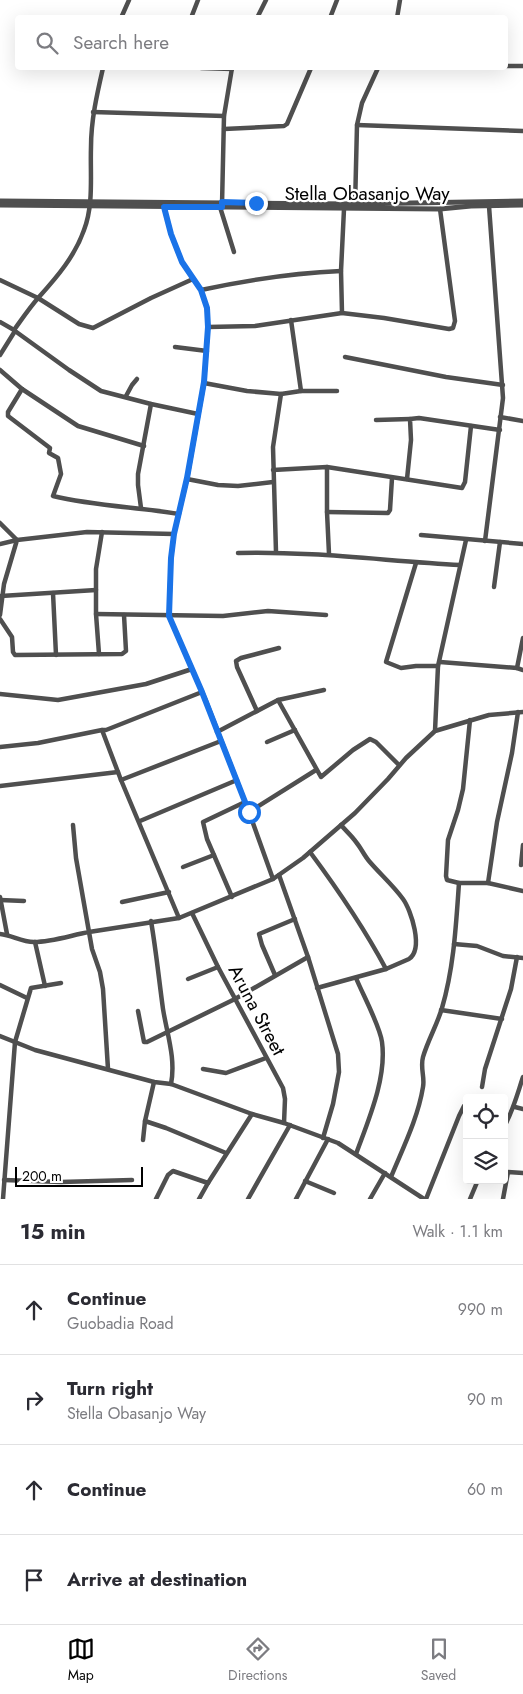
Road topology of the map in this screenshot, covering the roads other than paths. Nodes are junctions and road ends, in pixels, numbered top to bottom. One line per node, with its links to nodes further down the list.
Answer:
1 (129, 0): 6 (street)
2 (198, 0): 7 (street)
3 (266, 0): 8 (street)
4 (337, 0): 9 (street)
5 (400, 0): 10 (street)
6 (122, 15)
7 (192, 15)
8 (258, 15)
9 (331, 15)
10 (398, 15)
11 (508, 66): 12 (street)
12 (523, 66)
13 (102, 70): 17 (street)
14 (232, 70): 18 (street)
15 (310, 70): 20 (street)
16 (377, 70): 19 (street)
17 (93, 112): 18 (street); 24 (street)
18 (224, 116): 20 (street)
19 (357, 125): 21 (street); 32 (street)
20 (224, 129): 28 (street)
21 (523, 131)
22 (0, 201): 24 (street)
23 (523, 201): 26 (street)
24 (89, 204): 25 (street, Stella Obasanjo Way); 27 (street, Stella Obasanjo Way); 40 (street)
25 (153, 204): 28 (street); 31 (street, Stella Obasanjo Way)
26 (475, 204): 30 (street, Stella Obasanjo Way); 32 (street); 34 (street, Stella Obasanjo Way)
27 (0, 205)
28 (221, 205): 31 (street, Stella Obasanjo Way); 32 (street); 33 (street, Stella Obasanjo Way); 35 (street)
29 (523, 205): 30 (street, Stella Obasanjo Way)
30 (489, 206): 53 (street)
31 (164, 207): 37 (street)
32 (355, 207): 33 (street, Stella Obasanjo Way); 34 (street, Stella Obasanjo Way)
33 (344, 209): 36 (street)
34 (440, 209): 41 (street)
35 (234, 252)
36 (341, 271): 39 (street); 41 (street)
37 (194, 279): 39 (street); 40 (street)
38 (0, 280): 40 (street)
39 (201, 290): 44 (street)
40 (38, 298): 45 (street)
41 (342, 313): 42 (street)
42 (291, 320): 44 (street); 55 (street)
43 (0, 322): 45 (street)
44 (208, 327): 47 (street)
45 (14, 330): 48 (street); 58 (street)
46 (175, 347): 47 (street)
47 (207, 351): 52 (street)
48 (0, 355)
49 (344, 357): 53 (street)
50 (0, 370): 54 (street)
51 (137, 379): 58 (street)
52 (204, 382): 57 (street); 60 (street)
53 (503, 385): 61 (street)
54 (22, 389): 67 (street); 74 (street)
55 (301, 391): 56 (street); 57 (street)
56 (337, 391)
57 (282, 394): 69 (street)
58 (126, 396): 59 (street)
59 (150, 404): 60 (street); 67 (street)
60 (198, 414): 70 (street)
61 (500, 417): 64 (street); 66 (street)
62 (410, 419): 63 (street); 65 (street); 72 (street)
63 (376, 420)
64 (523, 421)
65 (471, 426): 66 (street); 72 (street)
66 (500, 430): 83 (street)
67 (144, 446): 74 (street)
68 (327, 467): 69 (street); 71 (street); 75 (street)
69 (273, 470): 73 (street)
70 (187, 478): 73 (street); 76 (street)
71 (392, 478): 72 (street); 75 (street)
72 (407, 479)
73 (273, 482): 88 (street)
74 (141, 508): 76 (street)
75 (327, 512): 89 (street)
76 (179, 514): 79 (street)
77 (0, 523): 81 (street)
78 (102, 532): 79 (street); 81 (street); 93 (street)
79 (174, 534): 100 (street)
80 (421, 535): 82 (street)
81 (17, 540): 85 (street); 95 (street)
82 (466, 540): 83 (street); 91 (street)
83 (485, 541): 84 (street)
84 (500, 542): 86 (street); 92 (street)
85 (0, 544)
86 (523, 544)
87 (238, 552): 88 (street)
88 (276, 552): 89 (street)
89 (329, 554): 90 (street)
90 (416, 563): 91 (street); 106 (street)
91 (460, 565): 106 (street)
92 (494, 587)
93 (96, 590): 94 (street); 96 (street)
94 (53, 594): 95 (street); 105 (street)
95 (1, 596): 97 (street)
96 (96, 614): 98 (street); 104 (street)
97 (0, 615)
98 (124, 615): 100 (street); 104 (street)
99 (326, 615): 100 (street)
100 (169, 616): 108 (street)
101 (0, 619): 105 (street)
102 (523, 638): 107 (street)
103 (279, 648): 114 (street)
104 (99, 654): 105 (street)
105 (56, 656)
106 (439, 664): 107 (street); 119 (street)
107 (517, 668): 109 (street)
108 (192, 669): 111 (street); 112 (street)
109 (523, 670)
110 (324, 690): 113 (street)
111 (202, 692): 117 (street); 120 (street)
112 (0, 694)
113 (278, 700): 114 (street); 118 (street)
114 (257, 711): 120 (street)
115 (520, 712): 116 (street); 143 (street)
116 (470, 720): 119 (street); 142 (street)
117 (102, 730): 123 (street); 126 (street)
118 (295, 730): 122 (street); 125 (street)
119 (435, 731): 124 (street)
120 (217, 732): 121 (street)
121 (220, 741): 127 (street); 128 (street)
122 (267, 742)
123 (0, 746)
124 (399, 765): 125 (street); 134 (street)
125 (316, 770): 131 (street)
126 (118, 772): 127 (street); 129 (street)
127 (121, 780): 132 (street)
128 (237, 780): 130 (street); 132 (street)
129 (0, 786)
130 (245, 802): 131 (street); 137 (street)
131 (249, 812): 141 (street)
132 (140, 821): 145 (street)
133 (73, 825): 154 (street)
134 (341, 825): 136 (street); 163 (street)
135 (523, 845): 138 (street)
136 (310, 852): 140 (street); 163 (street)
137 (214, 855): 139 (street); 146 (street)
138 (521, 865)
139 (183, 867)
140 (279, 875): 141 (street); 152 (street)
141 (273, 878): 146 (street)
142 (459, 883): 143 (street); 158 (street)
143 (488, 883): 144 (street)
144 (523, 891)
145 (169, 892): 149 (street); 151 (street)
146 (232, 897): 150 (street)
147 (0, 899): 148 (street); 156 (street)
148 (24, 901)
149 (122, 902)
150 (192, 913): 151 (street); 162 (street, Aruna Street)
151 (179, 918): 153 (street)
152 (295, 919): 159 (street); 164 (street)
153 (151, 921): 154 (street); 176 (street)
154 (89, 932): 157 (street); 180 (street)
155 (0, 934): 156 (street)
156 (7, 934): 157 (street)
157 (35, 942): 169 (street)
158 (454, 944): 160 (street); 173 (street)
159 (308, 956): 164 (street); 170 (street)
160 (517, 957): 161 (street); 175 (street)
161 (523, 958)
162 (218, 967): 166 (street); 172 (street, Aruna Street)
163 (386, 969): 165 (street)
164 (275, 975): 172 (street)
165 (356, 978): 170 (street); 199 (street)
166 (188, 979)
167 (61, 983): 169 (street)
168 (0, 985): 171 (street)
169 (45, 986): 171 (street)
170 (318, 988): 194 (street)
171 (27, 998): 178 (street)
172 (235, 999): 176 (street); 179 (street, Aruna Street)
173 (441, 1010): 175 (street); 202 (street)
174 (138, 1011): 176 (street)
175 (502, 1019): 185 (street)
176 (169, 1032): 184 (street)
177 (0, 1036): 178 (street)
178 (15, 1042): 180 (street); 197 (street)
179 (266, 1058): 181 (street); 192 (street, Aruna Street)
180 (108, 1069): 183 (street)
181 (203, 1069)
182 (523, 1078): 186 (street)
183 (154, 1082): 184 (street); 191 (street)
184 (171, 1084): 189 (street)
185 (482, 1087)
186 (515, 1106): 188 (street); 190 (street)
187 (463, 1108): 215 (street)
188 (523, 1108)
189 (252, 1114): 192 (street); 198 (street)
190 (508, 1118)
191 (145, 1121): 195 (street); 198 (street)
192 (284, 1123): 193 (street)
193 (290, 1125): 194 (street); 212 (street)
194 (326, 1139): 199 (street); 205 (street)
195 (143, 1140)
196 (0, 1146): 197 (street)
197 (8, 1148): 203 (street)
198 (226, 1153): 206 (street)
199 (356, 1154): 200 (street)
200 (385, 1173): 202 (street); 214 (street)
201 (523, 1173): 217 (street)
202 (391, 1177): 215 (street)
203 (4, 1180): 204 (street); 209 (street)
204 (132, 1180)
205 (305, 1181): 208 (street); 213 (street)
206 (208, 1183): 210 (street); 211 (street)
207 (476, 1184): 216 (street)
208 (334, 1193)
209 (3, 1199)
210 (156, 1199)
211 (199, 1199)
212 (248, 1199)
213 (296, 1199)
214 (370, 1199)
215 (425, 1199)
216 (470, 1199)
217 (503, 1199)

